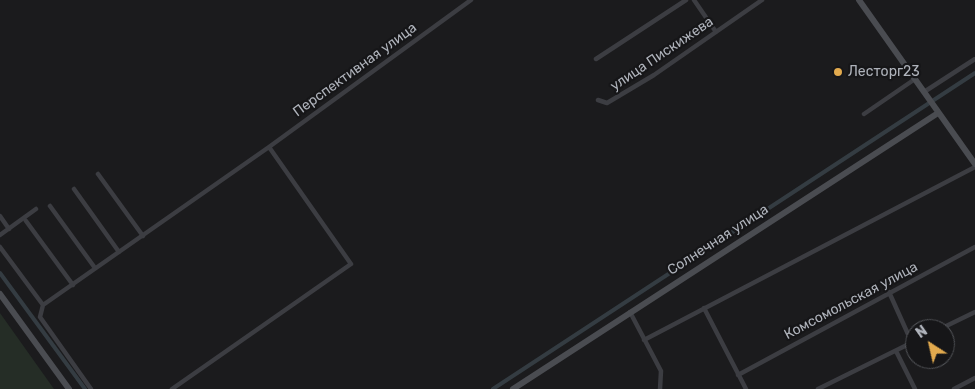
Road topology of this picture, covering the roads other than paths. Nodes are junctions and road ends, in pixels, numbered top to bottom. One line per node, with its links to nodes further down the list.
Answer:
1 (471, 0): 14 (street, Перспективная улица)
2 (686, 0): 7 (street)
3 (694, 0): 6 (street)
4 (762, 0): 6 (street, улица Пискижева)
5 (859, 0): 9 (main road)
6 (716, 32): 11 (street, улица Пискижева)
7 (596, 59)
8 (975, 59): 10 (street)
9 (915, 79): 10 (main road); 13 (street)
10 (926, 95): 12 (main road)
11 (598, 100)
12 (938, 113): 15 (main road); 34 (main road, Солнечная улица)
13 (864, 114)
14 (269, 147): 24 (street, Перспективная улица); 45 (street)
15 (975, 166): 33 (street)
16 (98, 174): 24 (street)
17 (74, 189): 27 (street)
18 (50, 206): 28 (street)
19 (36, 209): 22 (street)
20 (0, 216): 22 (street)
21 (26, 221): 29 (street)
22 (9, 229): 23 (street)
23 (0, 235)
24 (143, 236): 27 (street, Перспективная улица)
25 (0, 246): 32 (street)
26 (975, 247): 30 (street, Комсомольская улица)
27 (119, 252): 28 (street, Перспективная улица)
28 (95, 268): 29 (street, Перспективная улица)
29 (73, 285): 32 (street, Перспективная улица)
30 (889, 292): 37 (street); 41 (street, Комсомольская улица)
31 (0, 294): 43 (main road)
32 (42, 305): 44 (street)
33 (704, 308): 38 (street); 41 (street)
34 (630, 312): 38 (street); 46 (main road, Солнечная улица)
35 (975, 312): 36 (street)
36 (955, 322)
37 (905, 324)
38 (644, 340): 47 (street)
39 (905, 346): 40 (street)
40 (896, 351): 49 (street); 50 (street)
41 (738, 375): 48 (street)
42 (975, 378): 51 (street)
43 (69, 389)
44 (91, 389)
45 (172, 389)
46 (513, 389)
47 (660, 389)
48 (746, 389)
49 (818, 389)
50 (915, 389)
51 (954, 389)

